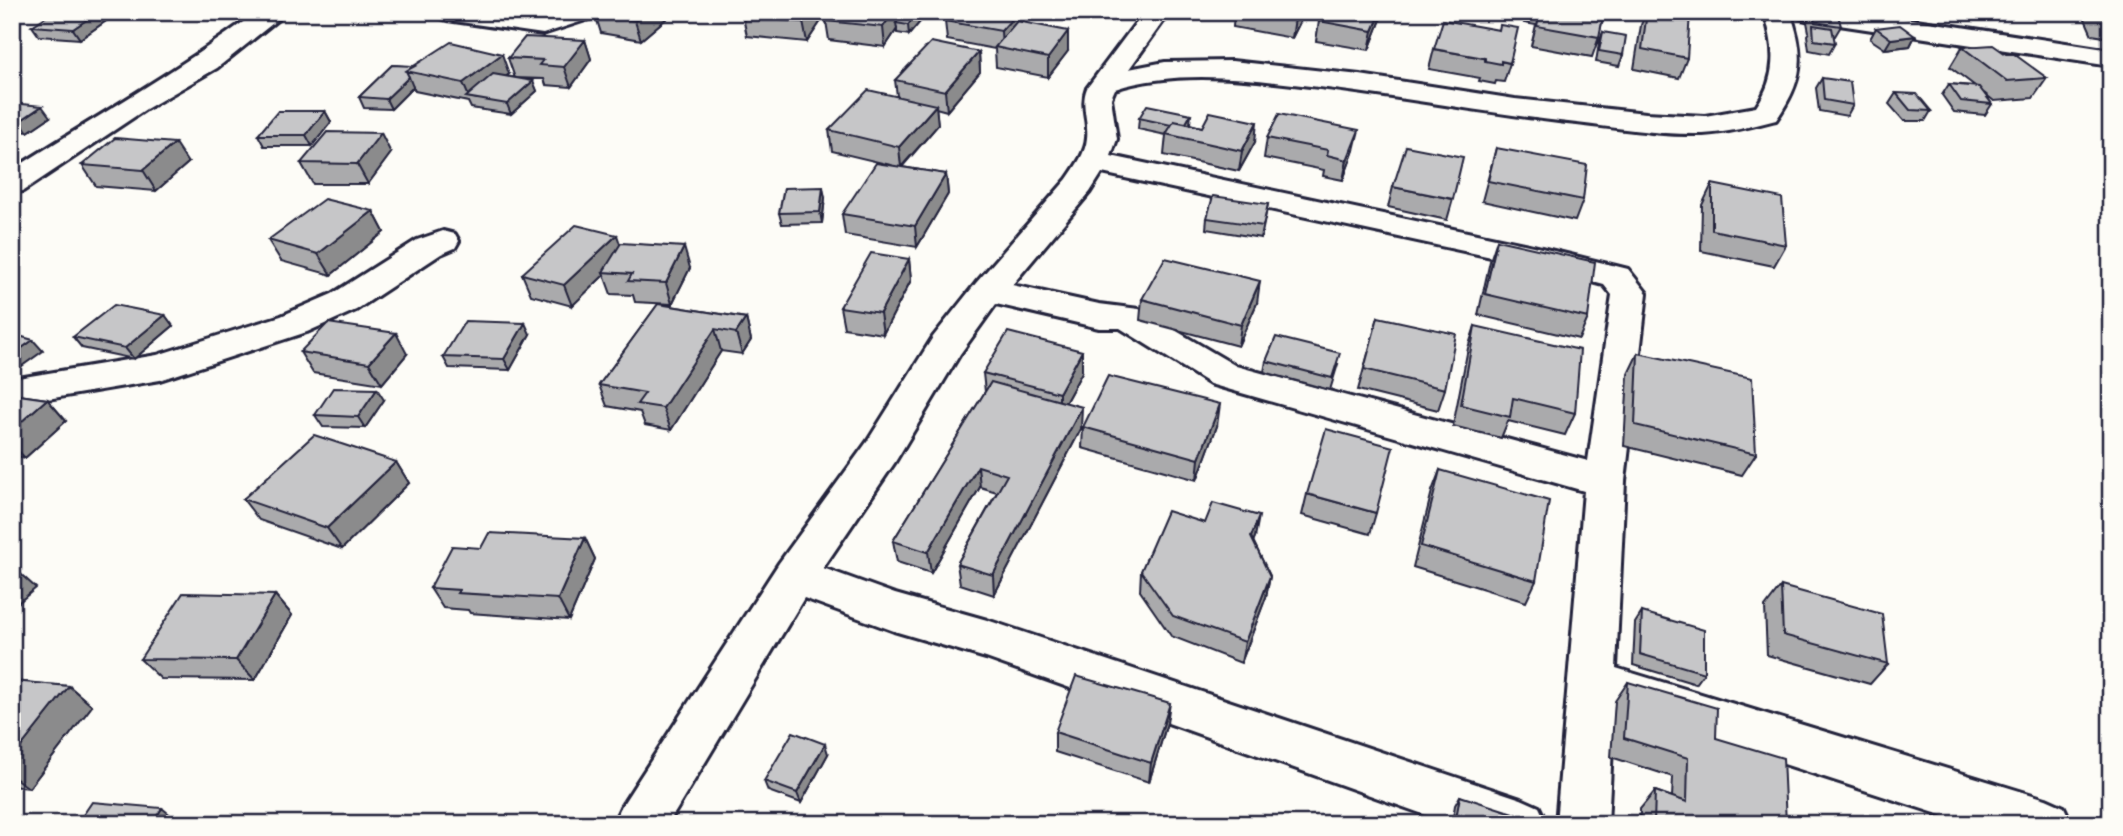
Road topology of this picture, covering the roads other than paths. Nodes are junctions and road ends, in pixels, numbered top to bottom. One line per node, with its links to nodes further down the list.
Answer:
1 (274, 12): 11 (street)
2 (447, 12): 3 (street)
3 (586, 12)
4 (1157, 12): 9 (street)
5 (1777, 12): 9 (street)
6 (1806, 12): 7 (street)
7 (1846, 14): 8 (street)
8 (2111, 58)
9 (1108, 80): 10 (street)
10 (1094, 162): 13 (street); 15 (street)
11 (12, 184)
12 (443, 242): 14 (street)
13 (988, 291): 15 (street); 16 (street)
14 (12, 392)
15 (1605, 481): 17 (street)
16 (794, 576): 18 (street); 19 (street)
17 (1591, 681): 20 (street); 21 (street)
18 (639, 824)
19 (1521, 824)
20 (1582, 824)
21 (2046, 824)

